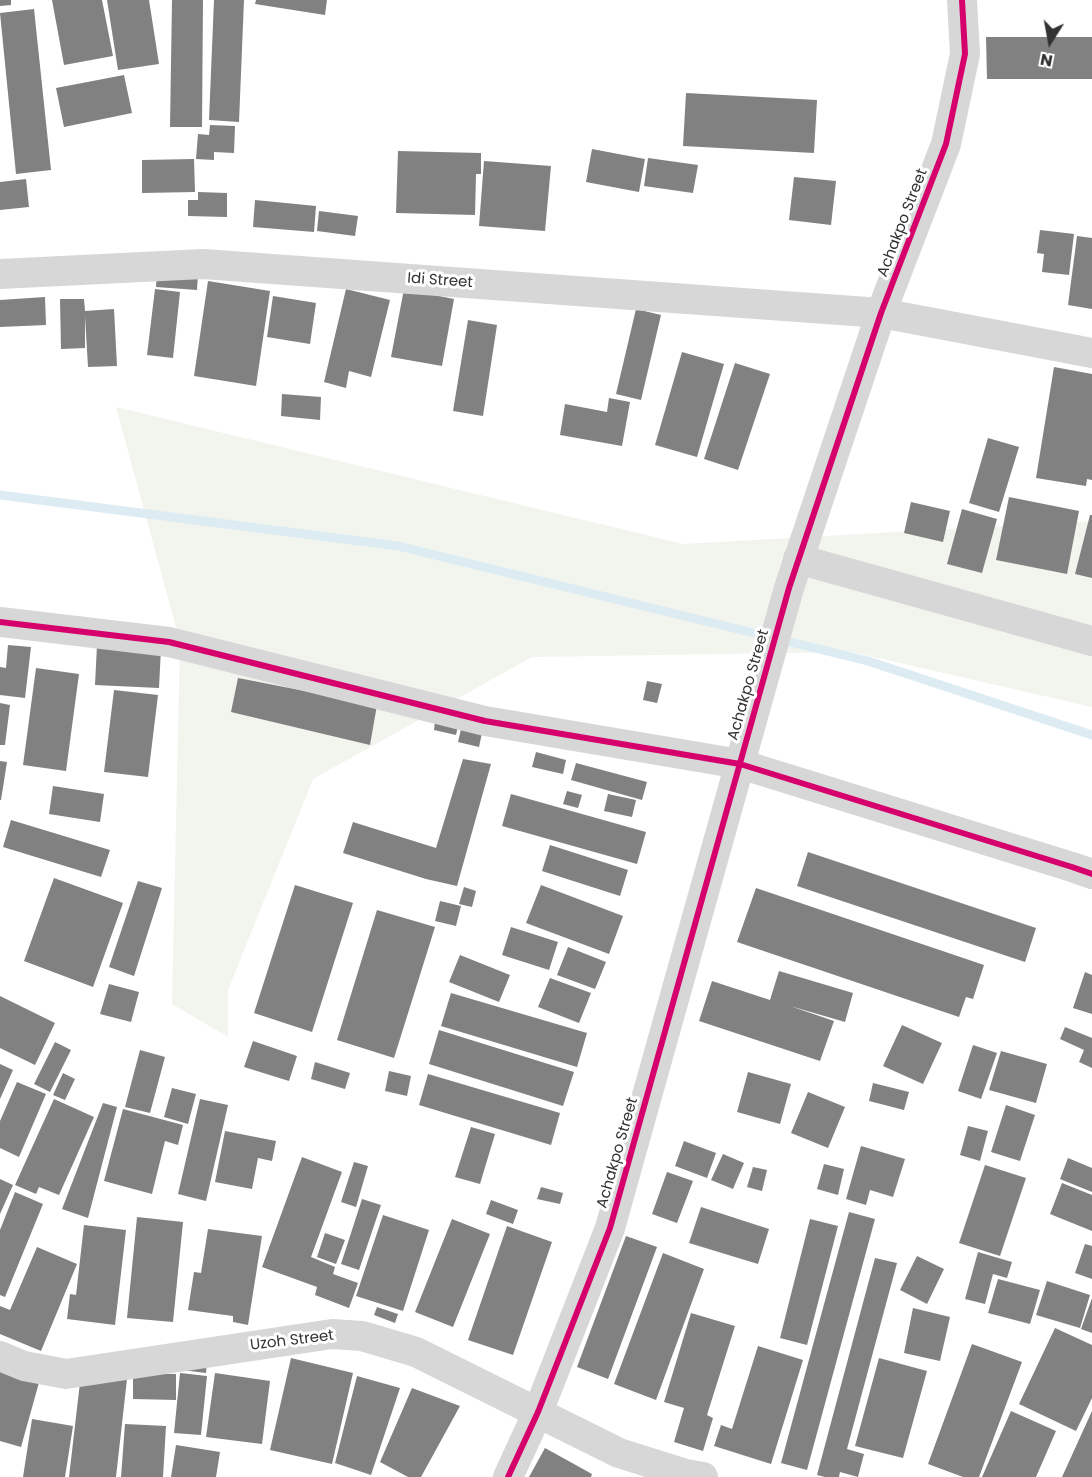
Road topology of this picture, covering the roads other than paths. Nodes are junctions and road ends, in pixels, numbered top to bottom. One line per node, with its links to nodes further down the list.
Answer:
1 (962, 0): 3 (street, Achakpo Street)
2 (0, 274): 3 (street, Idi Street)
3 (881, 313): 4 (street, Idi Street); 5 (street, Achakpo Street)
4 (1092, 353)
5 (798, 560): 7 (street); 8 (street, Achakpo Street)
6 (0, 622): 8 (street)
7 (1092, 641)
8 (740, 764): 9 (street); 11 (street, Achakpo Street)
9 (1092, 874)
10 (0, 1356): 11 (street, Uzoh Street)
11 (538, 1412): 12 (street, Achakpo Street); 13 (street, Uzoh Street)
12 (508, 1477)
13 (703, 1477)

